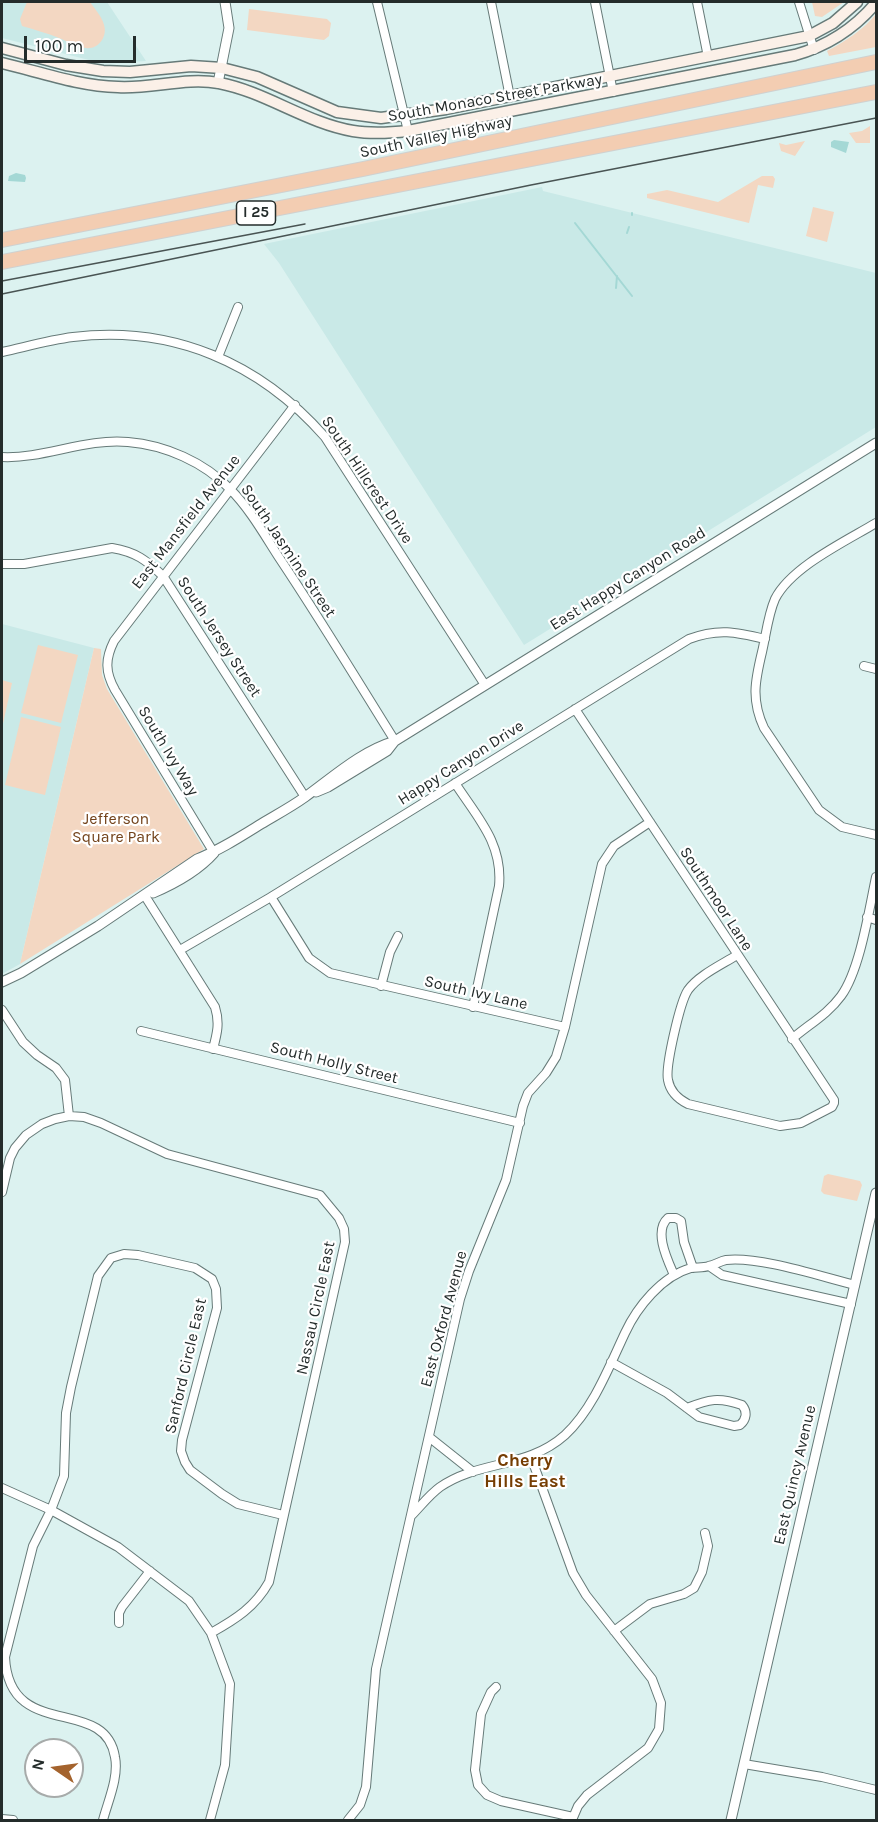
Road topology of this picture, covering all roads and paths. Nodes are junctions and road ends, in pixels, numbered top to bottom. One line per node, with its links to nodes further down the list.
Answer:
1 (225, 2): 15 (street)
2 (377, 2): 21 (street)
3 (491, 2): 20 (street)
4 (595, 2): 16 (street)
5 (697, 2): 12 (street)
6 (798, 2): 9 (street)
7 (857, 2): 9 (main road, South Monaco Street Parkway)
8 (876, 3): 11 (main road, South Monaco Street Parkway)
9 (809, 36): 11 (street); 12 (main road, South Monaco Street Parkway)
10 (2, 48): 15 (main road, South Monaco Street Parkway)
11 (814, 50): 18 (main road, South Monaco Street Parkway)
12 (708, 57): 16 (main road, South Monaco Street Parkway)
13 (876, 62): 23 (highway, South Valley Highway / I 25)
14 (2, 63): 17 (main road, South Monaco Street Parkway)
15 (222, 68): 17 (street); 21 (main road, South Monaco Street Parkway)
16 (610, 77): 18 (street); 20 (main road, South Monaco Street Parkway)
17 (218, 83): 22 (main road, South Monaco Street Parkway)
18 (613, 92): 22 (main road, South Monaco Street Parkway)
19 (876, 92): 24 (highway, I 25)
20 (510, 97): 21 (main road, South Monaco Street Parkway)
21 (404, 116): 22 (street)
22 (408, 131)
23 (2, 240)
24 (2, 262)
25 (238, 307): 27 (street)
26 (2, 352): 27 (street, South Hillcrest Drive)
27 (218, 357): 28 (street, South Hillcrest Drive)
28 (295, 405): 31 (street, East Mansfield Avenue); 39 (street, South Hillcrest Drive)
29 (876, 443): 39 (street, East Happy Canyon Road)
30 (2, 457): 31 (street, South Jasmine Street)
31 (230, 489): 34 (street, East Mansfield Avenue); 41 (street, South Jasmine Street)
32 (876, 523): 35 (street)
33 (2, 564): 34 (street, South Jersey Street)
34 (163, 576): 36 (street, East Mansfield Avenue); 43 (street, South Jersey Street)
35 (765, 639): 40 (street, Happy Canyon Drive); 45 (street)
36 (106, 661): 46 (street, South Ivy Way)
37 (864, 666): 38 (street)
38 (876, 669)
39 (485, 685): 41 (street, East Happy Canyon Road)
40 (575, 709): 42 (street, Happy Canyon Drive); 44 (street, Southmoor Lane)
41 (395, 741): 43 (street, East Happy Canyon Road)
42 (455, 783): 49 (street, Happy Canyon Drive); 59 (street)
43 (305, 797): 46 (street, East Happy Canyon Road)
44 (650, 822): 54 (street, Southmoor Lane); 61 (street, East Oxford Avenue)
45 (876, 835)
46 (214, 852): 48 (street, East Happy Canyon Road)
47 (876, 877): 50 (street)
48 (145, 896): 53 (street); 55 (street, East Happy Canyon Road)
49 (271, 897): 53 (street, Happy Canyon Drive); 57 (street, South Ivy Lane)
50 (867, 917): 51 (street); 63 (street)
51 (876, 920)
52 (398, 936): 57 (street)
53 (180, 950): 64 (street)
54 (737, 955): 63 (street, Southmoor Lane); 63 (street, Southmoor Lane)
55 (21, 973): 56 (street, East Happy Canyon Road); 58 (street, East Happy Canyon Road)
56 (2, 982)
57 (381, 986): 59 (street, South Ivy Lane)
58 (2, 988)
59 (473, 1006): 61 (street, South Ivy Lane)
60 (2, 1010): 65 (street)
61 (565, 1027): 66 (street, East Oxford Avenue)
62 (141, 1031): 64 (street, South Holly Street)
63 (792, 1039)
64 (213, 1049): 66 (street, South Holly Street)
65 (69, 1116): 67 (street, Nassau Circle East); 82 (street, Nassau Circle East)
66 (520, 1123): 77 (street, East Oxford Avenue)
67 (2, 1192)
68 (876, 1193): 69 (street, East Quincy Avenue)
69 (874, 1213): 73 (street, East Quincy Avenue)
70 (709, 1266): 71 (street); 73 (street); 74 (street)
71 (693, 1268): 72 (street); 72 (street)
72 (674, 1275): 75 (street)
73 (855, 1285): 74 (street, East Quincy Avenue)
74 (851, 1304): 90 (street, East Quincy Avenue)
75 (611, 1362): 76 (street); 78 (street)
76 (687, 1408): 76 (street)
77 (429, 1437): 79 (street); 83 (street, East Oxford Avenue)
78 (531, 1457): 79 (street); 87 (street)
79 (473, 1472): 83 (street)
80 (2, 1488): 81 (street)
81 (51, 1510): 82 (street, Sanford Circle East); 85 (street); 95 (street, Sanford Circle East)
82 (283, 1515): 88 (street, Nassau Circle East)
83 (410, 1517): 97 (street, East Oxford Avenue)
84 (705, 1533): 87 (street)
85 (150, 1571): 86 (street); 88 (street)
86 (119, 1623)
87 (614, 1631): 93 (street)
88 (211, 1633): 96 (street)
89 (496, 1687): 93 (street)
90 (744, 1764): 91 (street); 98 (street, East Quincy Avenue)
91 (876, 1790)
92 (2, 1819): 94 (street)
93 (572, 1819)
94 (13, 1821)
95 (103, 1821)
96 (210, 1821)
97 (348, 1821)
98 (731, 1821)

